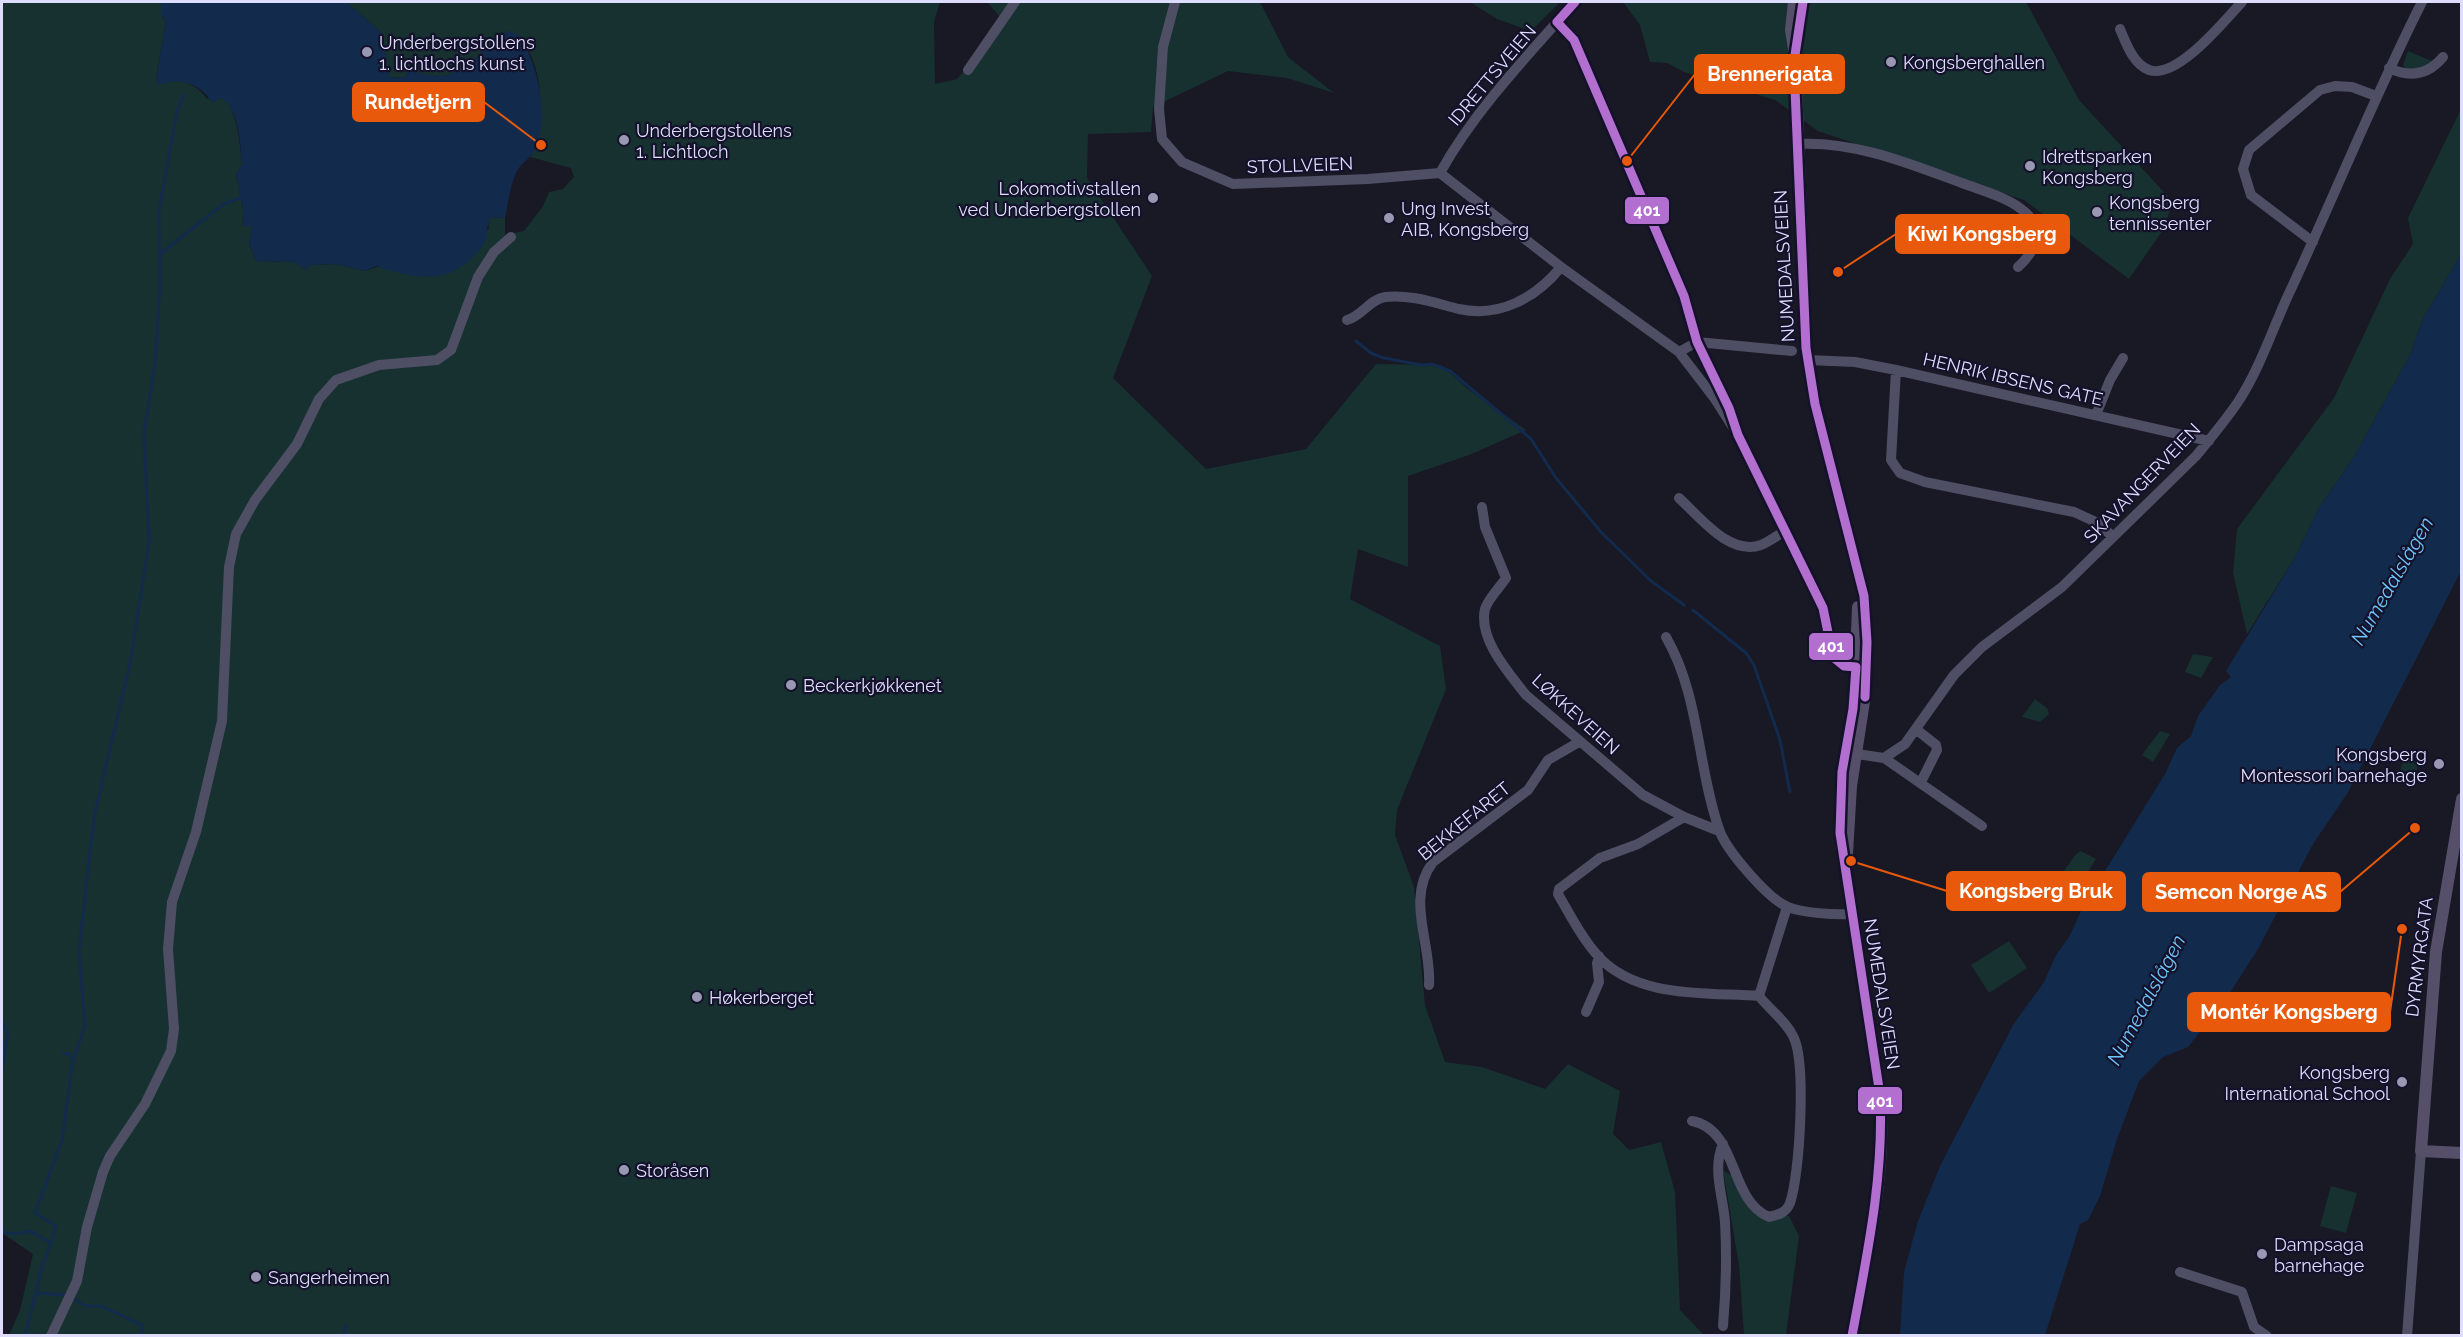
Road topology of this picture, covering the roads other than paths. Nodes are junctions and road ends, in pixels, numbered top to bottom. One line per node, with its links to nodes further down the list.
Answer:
1 (1015, 2): 13 (street)
2 (1175, 2): 16 (street, STOLLVEIEN)
3 (1575, 2): 8 (street, IDRETTSVEIEN)
4 (1794, 2): 10 (main road, NUMEDALSVEIEN)
5 (1803, 2): 10 (main road, NUMEDALSVEIEN)
6 (2242, 2): 9 (street)
7 (2422, 2): 12 (street, SKAVANGERVEIEN)
8 (1557, 22): 16 (street, IDRETTSVEIEN); 22 (street)
9 (2120, 30)
10 (1795, 55): 15 (main road, NUMEDALSVEIEN)
11 (2443, 57): 12 (street)
12 (2389, 68): 14 (street, SKAVANGERVEIEN)
13 (968, 70)
14 (2376, 96): 18 (street, SKAVANGERVEIEN); 18 (street)
15 (1797, 144): 20 (street); 26 (main road, NUMEDALSVEIEN)
16 (1440, 173): 19 (street)
17 (511, 237): 58 (street)
18 (2313, 242): 30 (street, SKAVANGERVEIEN)
19 (1561, 267): 21 (street); 24 (street)
20 (2018, 267)
21 (1347, 320)
22 (1697, 342): 23 (street); 24 (street); 29 (street)
23 (1792, 351)
24 (1679, 352): 29 (street)
25 (2123, 358): 28 (street)
26 (1808, 360): 27 (street, HENRIK IBSENS GATE); 36 (main road, NUMEDALSVEIEN)
27 (1896, 370): 28 (street, HENRIK IBSENS GATE); 34 (street)
28 (2096, 415): 30 (street, HENRIK IBSENS GATE)
29 (1738, 435): 33 (street)
30 (2209, 441): 34 (street, SKAVANGERVEIEN)
31 (1679, 498): 33 (street)
32 (1482, 507): 38 (street, LØKKEVEIEN)
33 (1785, 531): 36 (street)
34 (2114, 537): 37 (street, SKAVANGERVEIEN)
35 (1666, 637): 45 (street)
36 (1861, 668): 39 (main road, NUMEDALSVEIEN)
37 (1917, 730): 40 (street, SKAVANGERVEIEN); 41 (street)
38 (1579, 742): 43 (street, LØKKEVEIEN); 49 (street, BEKKEFARET)
39 (1850, 753): 40 (street); 47 (main road, NUMEDALSVEIEN)
40 (1884, 758): 41 (street)
41 (1921, 782): 44 (street)
42 (2462, 799): 54 (main road, DYRMYRGATA)
43 (1684, 817): 45 (street, LØKKEVEIEN); 48 (street)
44 (1982, 826)
45 (1719, 831): 46 (street)
46 (1787, 907): 47 (street); 50 (street)
47 (1851, 914): 59 (main road, NUMEDALSVEIEN)
48 (1595, 952): 50 (street); 51 (street)
49 (1429, 985)
50 (1759, 996): 53 (street)
51 (1586, 1011)
52 (1692, 1121): 53 (street)
53 (1723, 1144): 57 (street)
54 (2421, 1151): 55 (main road); 61 (street, DYRMYRGATA)
55 (2462, 1153)
56 (2180, 1272): 60 (street)
57 (1723, 1326)
58 (51, 1335)
59 (1852, 1335)
60 (2266, 1335)
61 (2407, 1335)

